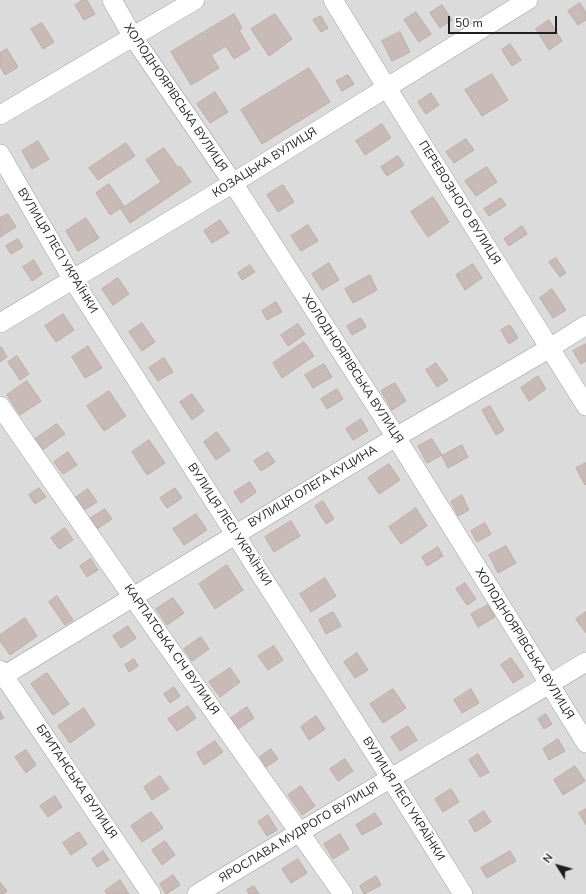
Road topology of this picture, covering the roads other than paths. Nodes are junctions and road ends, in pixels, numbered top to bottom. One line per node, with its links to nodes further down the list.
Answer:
1 (112, 0): 5 (street, ХОЛОДНОЯРІВСЬКА ВУЛИЦЯ)
2 (195, 0): 5 (street)
3 (333, 0): 6 (street, ПЕРЕВОЗНОГО ВУЛИЦЯ)
4 (528, 0): 6 (street, КОЗАЦЬКА ВУЛИЦЯ)
5 (133, 37): 7 (street); 9 (street, ХОЛОДНОЯРІВСЬКА ВУЛИЦЯ)
6 (387, 88): 9 (street, КОЗАЦЬКА ВУЛИЦЯ); 13 (street, ПЕРЕВОЗНОГО ВУЛИЦЯ)
7 (0, 115)
8 (0, 154): 10 (street, ВУЛИЦЯ ЛЕСІ УКРАЇНКИ)
9 (233, 183): 10 (street, КОЗАЦЬКА ВУЛИЦЯ); 16 (street, ХОЛОДНОЯРІВСЬКА ВУЛИЦЯ)
10 (73, 280): 11 (street, КОЗАЦЬКА ВУЛИЦЯ); 17 (street, ВУЛИЦЯ ЛЕСІ УКРАЇНКИ)
11 (0, 323)
12 (586, 326): 13 (street, ВУЛИЦЯ ОЛЕГА КУЦИНА)
13 (550, 348): 15 (street, ПЕРЕВОЗНОГО ВУЛИЦЯ); 16 (street, ВУЛИЦЯ ОЛЕГА КУЦИНА)
14 (0, 406): 18 (street, КАРПАТСЬКА СІЧ ВУЛИЦЯ)
15 (586, 406)
16 (396, 437): 17 (street, ВУЛИЦЯ ОЛЕГА КУЦИНА); 21 (street, ХОЛОДНОЯРІВСЬКА ВУЛИЦЯ)
17 (235, 535): 18 (street, ВУЛИЦЯ ОЛЕГА КУЦИНА); 23 (street, ВУЛИЦЯ ЛЕСІ УКРАЇНКИ)
18 (132, 596): 20 (street, ВУЛИЦЯ ОЛЕГА КУЦИНА); 24 (street, КАРПАТСЬКА СІЧ ВУЛИЦЯ)
19 (586, 662): 21 (street, ЯРОСЛАВА МУДРОГО ВУЛИЦЯ)
20 (1, 674): 25 (street, БРИТАНСЬКА ВУЛИЦЯ)
21 (549, 684): 22 (street, ХОЛОДНОЯРІВСЬКА ВУЛИЦЯ); 23 (street, ЯРОСЛАВА МУДРОГО ВУЛИЦЯ)
22 (586, 743)
23 (391, 779): 24 (street, ЯРОСЛАВА МУДРОГО ВУЛИЦЯ); 28 (street, ВУЛИЦЯ ЛЕСІ УКРАЇНКИ)
24 (298, 832): 26 (street, ЯРОСЛАВА МУДРОГО ВУЛИЦЯ); 27 (street, КАРПАТСЬКА СІЧ ВУЛИЦЯ)
25 (151, 894)
26 (197, 894)
27 (343, 894)
28 (463, 894)

